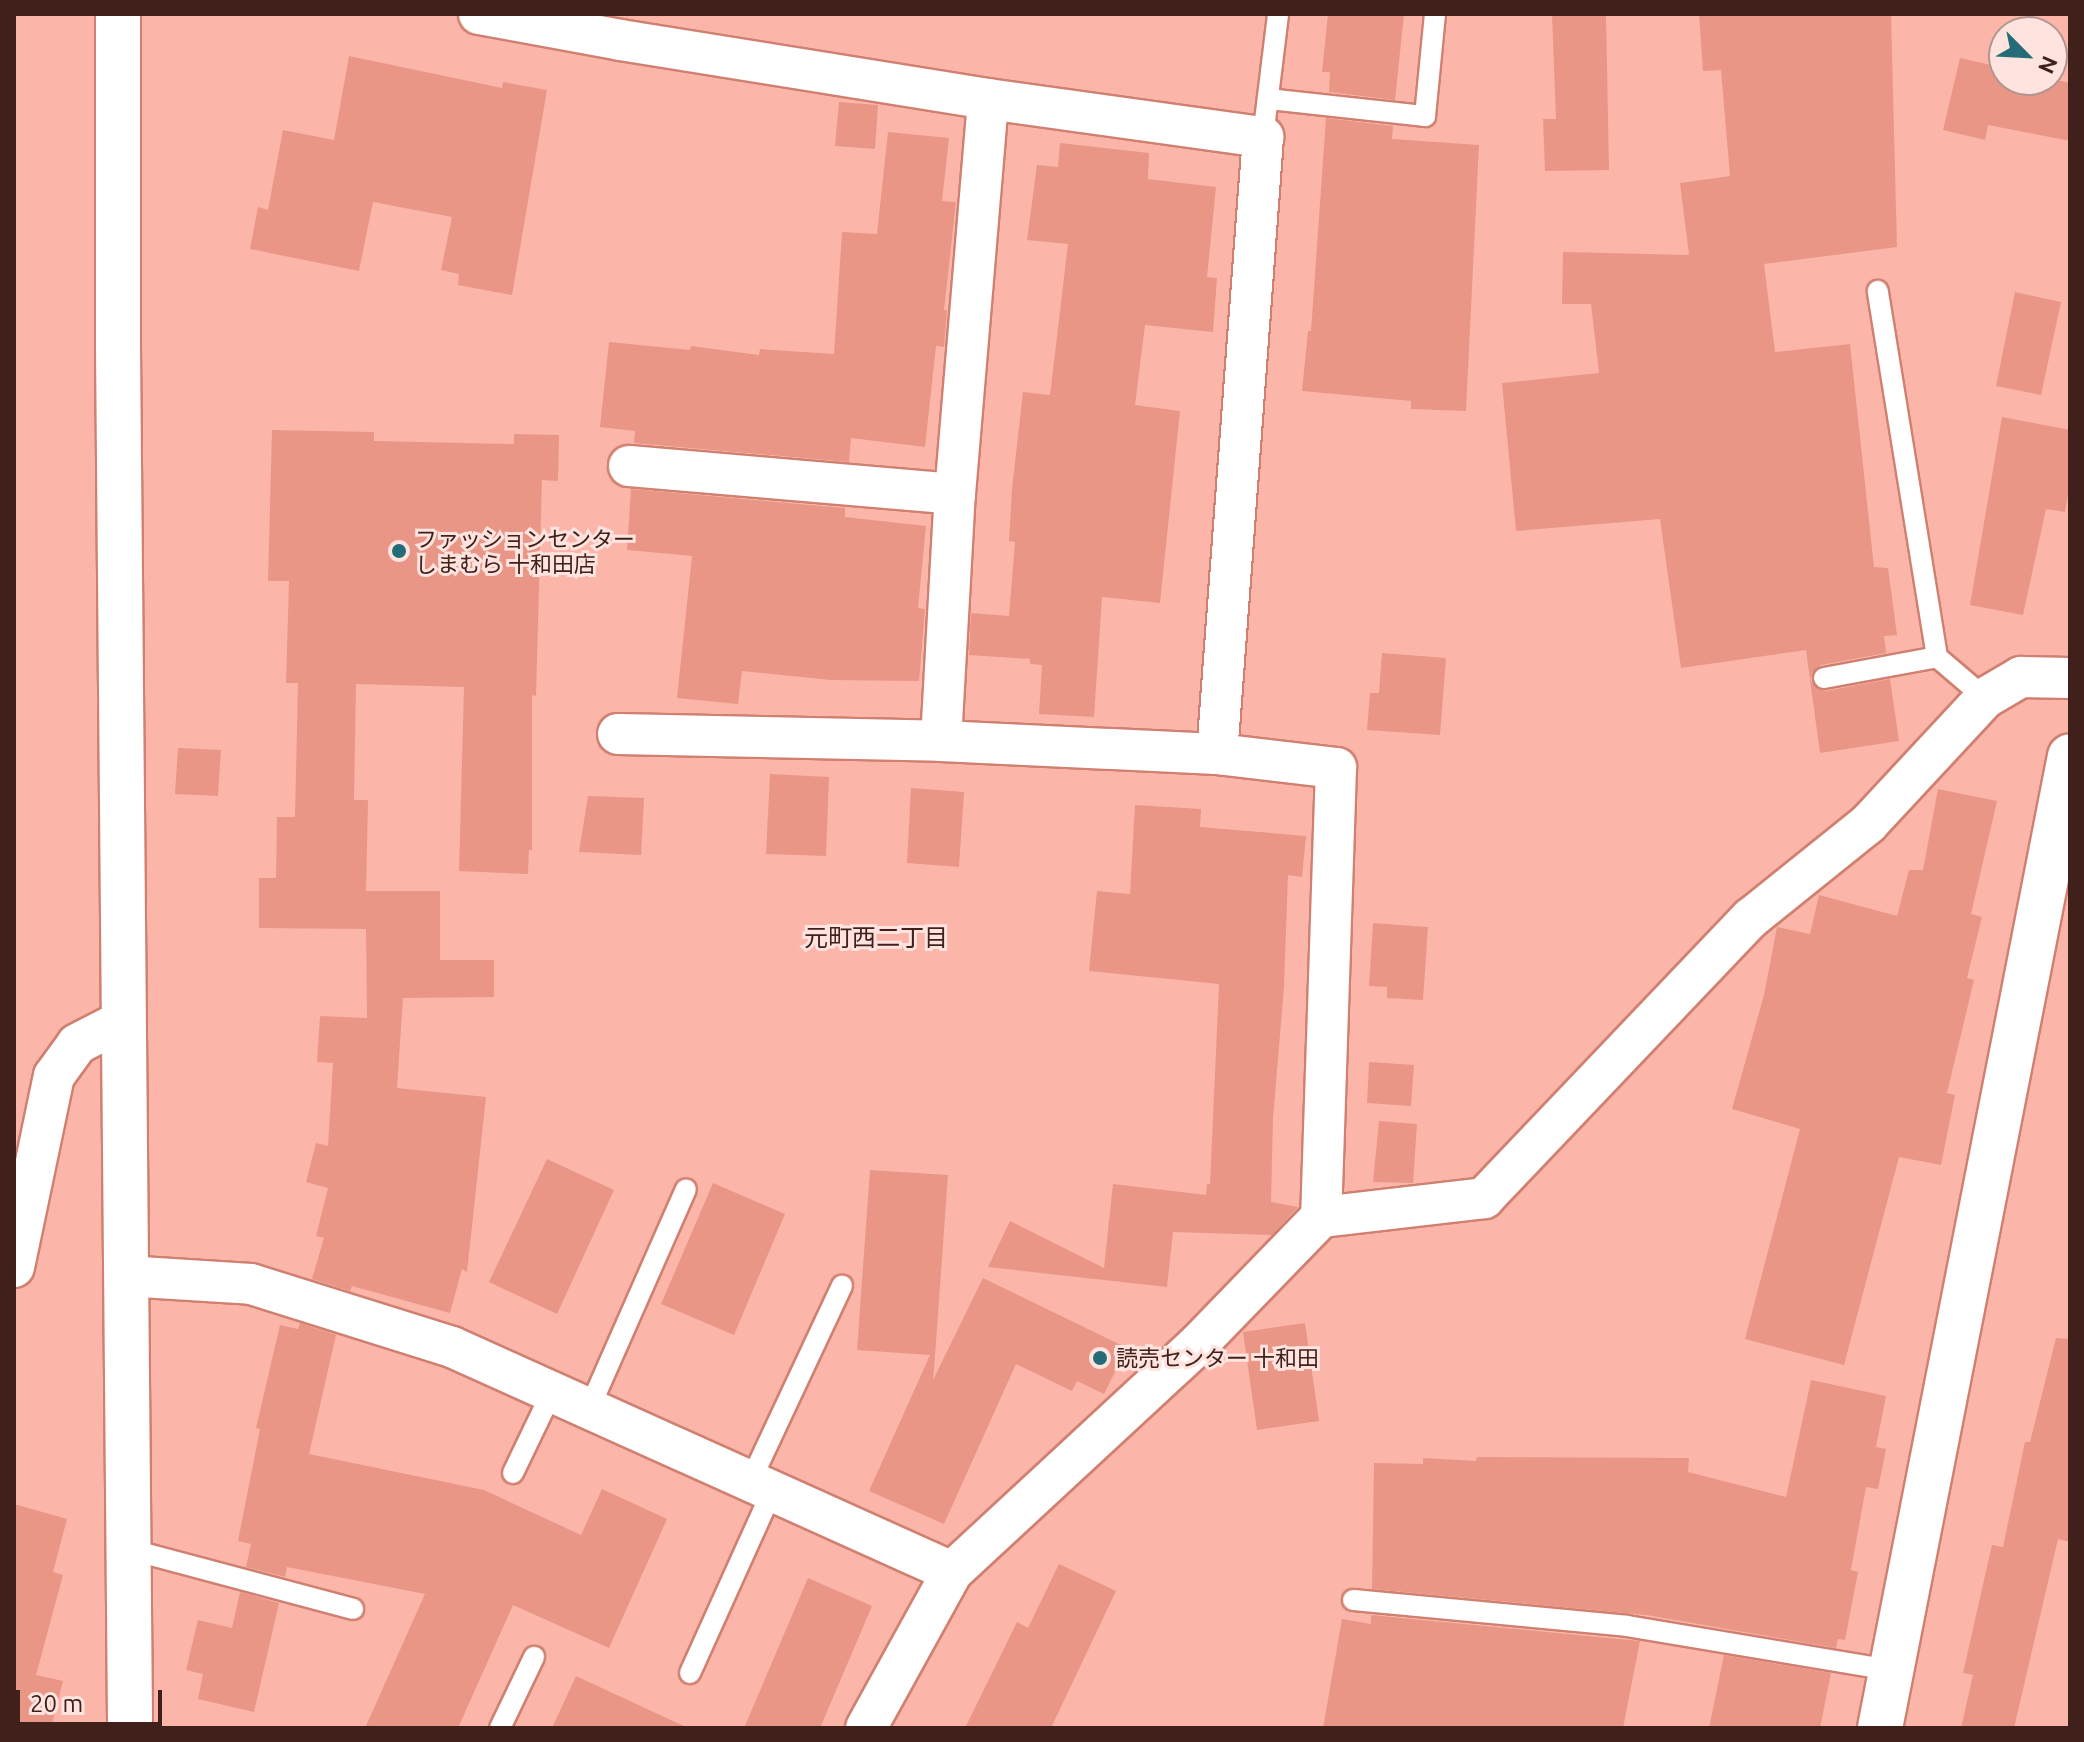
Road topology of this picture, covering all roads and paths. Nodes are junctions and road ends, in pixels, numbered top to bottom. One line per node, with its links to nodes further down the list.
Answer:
1 (118, 14): 19 (street)
2 (479, 14): 5 (street)
3 (1278, 14): 7 (lane)
4 (1435, 14): 7 (lane)
5 (623, 27): 6 (street)
6 (988, 99): 7 (street); 10 (street)
7 (1265, 118): 17 (street)
8 (1878, 291): 11 (lane)
9 (629, 466): 10 (street)
10 (955, 494): 16 (street)
11 (1937, 657): 12 (lane); 14 (lane)
12 (1824, 678)
13 (2070, 678): 14 (street)
14 (1985, 698): 21 (street)
15 (618, 734): 16 (street)
16 (941, 741): 17 (street)
17 (1217, 754): 21 (street)
18 (2070, 756): 34 (street)
19 (124, 1020): 22 (street); 23 (street)
20 (686, 1189): 26 (lane)
21 (1321, 1217): 30 (street)
22 (14, 1267)
23 (125, 1276): 25 (street); 29 (street)
24 (842, 1286): 28 (lane)
25 (552, 1392): 26 (street); 27 (lane)
26 (589, 1409): 28 (street)
27 (513, 1473)
28 (761, 1486): 30 (street); 35 (lane)
29 (128, 1549): 32 (lane); 36 (street)
30 (952, 1572): 38 (street)
31 (1353, 1600): 34 (lane)
32 (353, 1609)
33 (534, 1657): 37 (lane)
34 (1891, 1670): 39 (street)
35 (690, 1673)
36 (130, 1728)
37 (500, 1728)
38 (866, 1728)
39 (1880, 1728)

